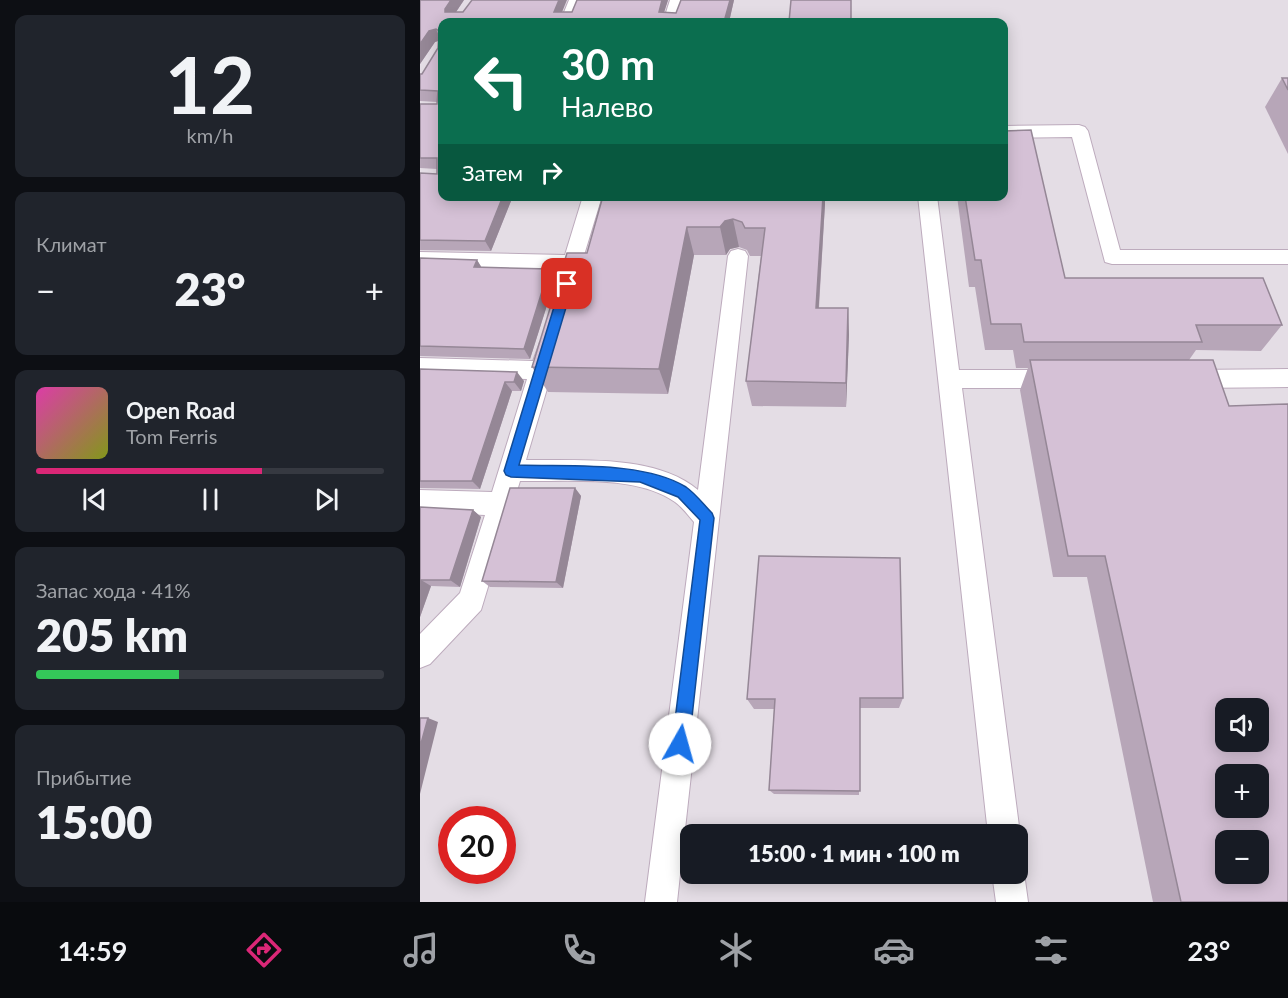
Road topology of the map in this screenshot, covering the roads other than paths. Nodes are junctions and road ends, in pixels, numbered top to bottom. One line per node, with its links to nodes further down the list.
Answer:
1 (577, 0): 3 (lane)
2 (678, 0): 4 (lane)
3 (569, 18)
4 (671, 18)
5 (1008, 132): 9 (lane)
6 (591, 201): 11 (lane)
7 (928, 201): 17 (lane)
8 (738, 256): 23 (lane)
9 (1288, 257)
10 (420, 259): 11 (lane)
11 (573, 262): 12 (lane)
12 (561, 306)
13 (554, 327): 15 (lane)
14 (420, 367): 15 (lane)
15 (541, 370): 20 (lane)
16 (1288, 378): 19 (lane)
17 (949, 379): 18 (lane); 25 (lane)
18 (1078, 379)
19 (1171, 379)
20 (511, 471): 22 (lane); 23 (lane)
21 (420, 501): 22 (lane)
22 (501, 504): 24 (lane)
23 (707, 518): 27 (lane)
24 (420, 654)
25 (1003, 824)
26 (1010, 884): 28 (lane)
27 (662, 902)
28 (1012, 902)

